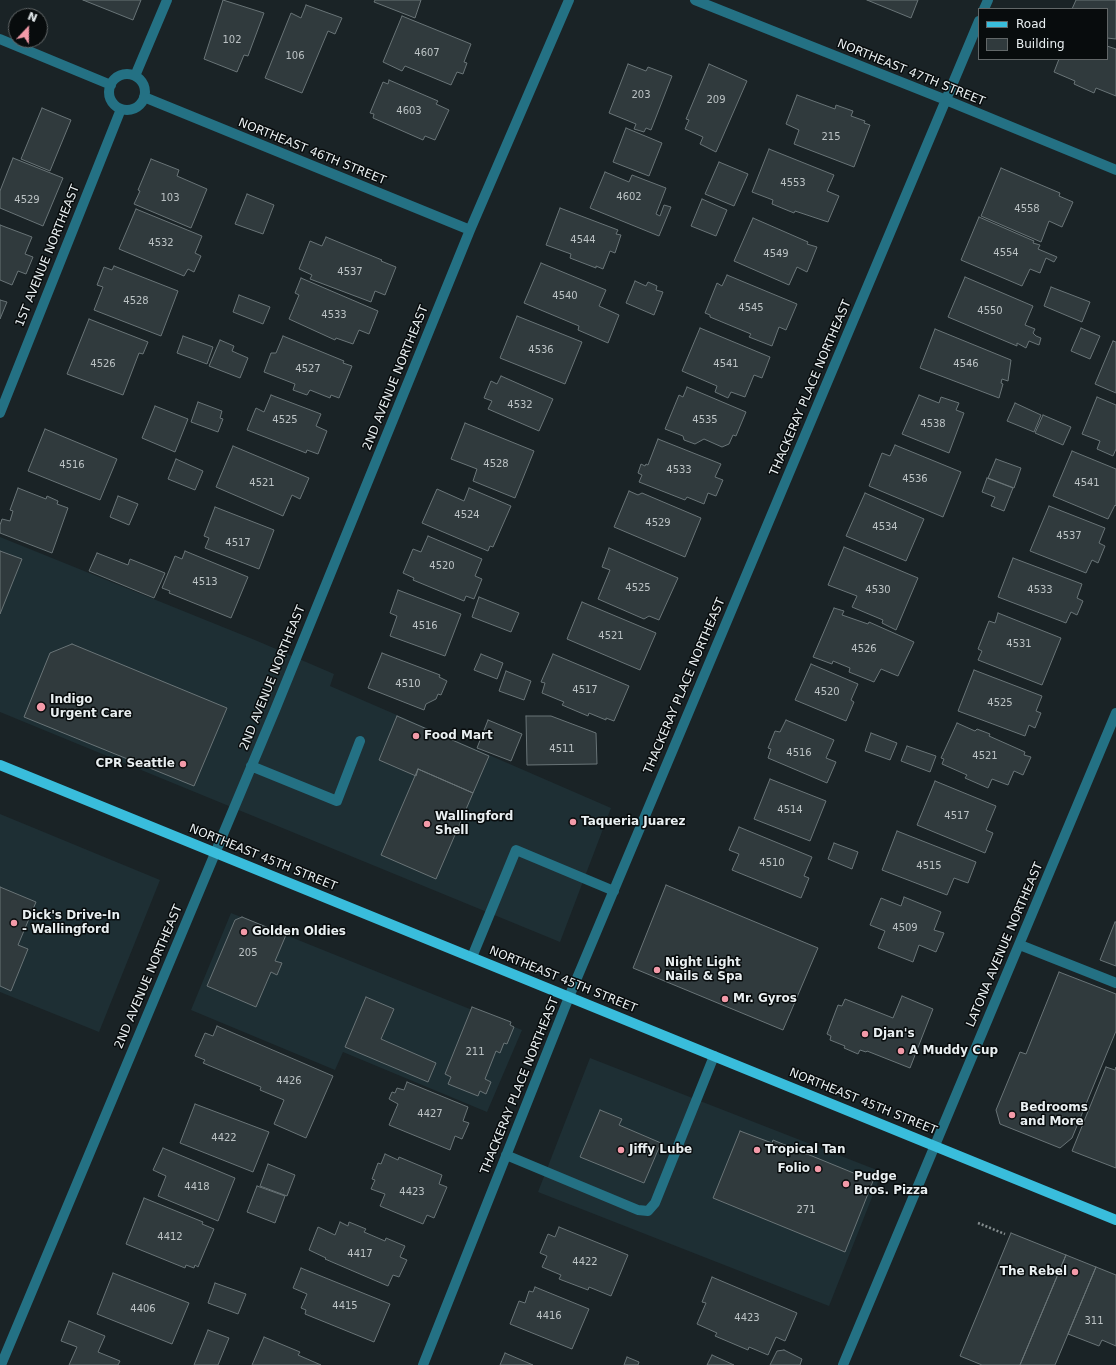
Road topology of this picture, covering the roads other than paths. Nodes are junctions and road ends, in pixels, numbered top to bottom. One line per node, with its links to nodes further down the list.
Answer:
1 (167, 0): 6 (street)
2 (569, 0): 12 (street, 2ND AVENUE NORTHEAST)
3 (695, 0): 9 (street, NORTHEAST 47TH STREET)
4 (978, 23): 9 (street, THACKERAY PLACE NORTHEAST)
5 (0, 39): 7 (street)
6 (135, 76): 7 (street); 8 (street)
7 (111, 85): 10 (street)
8 (144, 97): 10 (street); 12 (street, NORTHEAST 46TH STREET)
9 (946, 100): 11 (street, NORTHEAST 47TH STREET); 19 (street, THACKERAY PLACE NORTHEAST)
10 (121, 109): 13 (street, 1ST AVENUE NORTHEAST)
11 (1116, 170)
12 (470, 230): 17 (street, 2ND AVENUE NORTHEAST)
13 (0, 413)
14 (1116, 713): 20 (street, LATONA AVENUE NORTHEAST)
15 (360, 741): 17 (street)
16 (0, 765): 18 (main road, NORTHEAST 45TH STREET)
17 (251, 766): 18 (street, 2ND AVENUE NORTHEAST)
18 (215, 852): 21 (main road, NORTHEAST 45TH STREET); 28 (street, 2ND AVENUE NORTHEAST)
19 (614, 891): 21 (street); 23 (street, THACKERAY PLACE NORTHEAST)
20 (1020, 944): 22 (street); 25 (street, LATONA AVENUE NORTHEAST)
21 (472, 957): 23 (main road, NORTHEAST 45TH STREET)
22 (1116, 984)
23 (569, 997): 24 (main road, NORTHEAST 45TH STREET); 26 (street, THACKERAY PLACE NORTHEAST)
24 (714, 1056): 25 (main road, NORTHEAST 45TH STREET); 26 (street)
25 (936, 1146): 27 (main road, NORTHEAST 45TH STREET); 30 (street, LATONA AVENUE NORTHEAST)
26 (506, 1155): 29 (street, THACKERAY PLACE NORTHEAST)
27 (1116, 1220)
28 (1, 1365)
29 (423, 1365)
30 (843, 1365)

